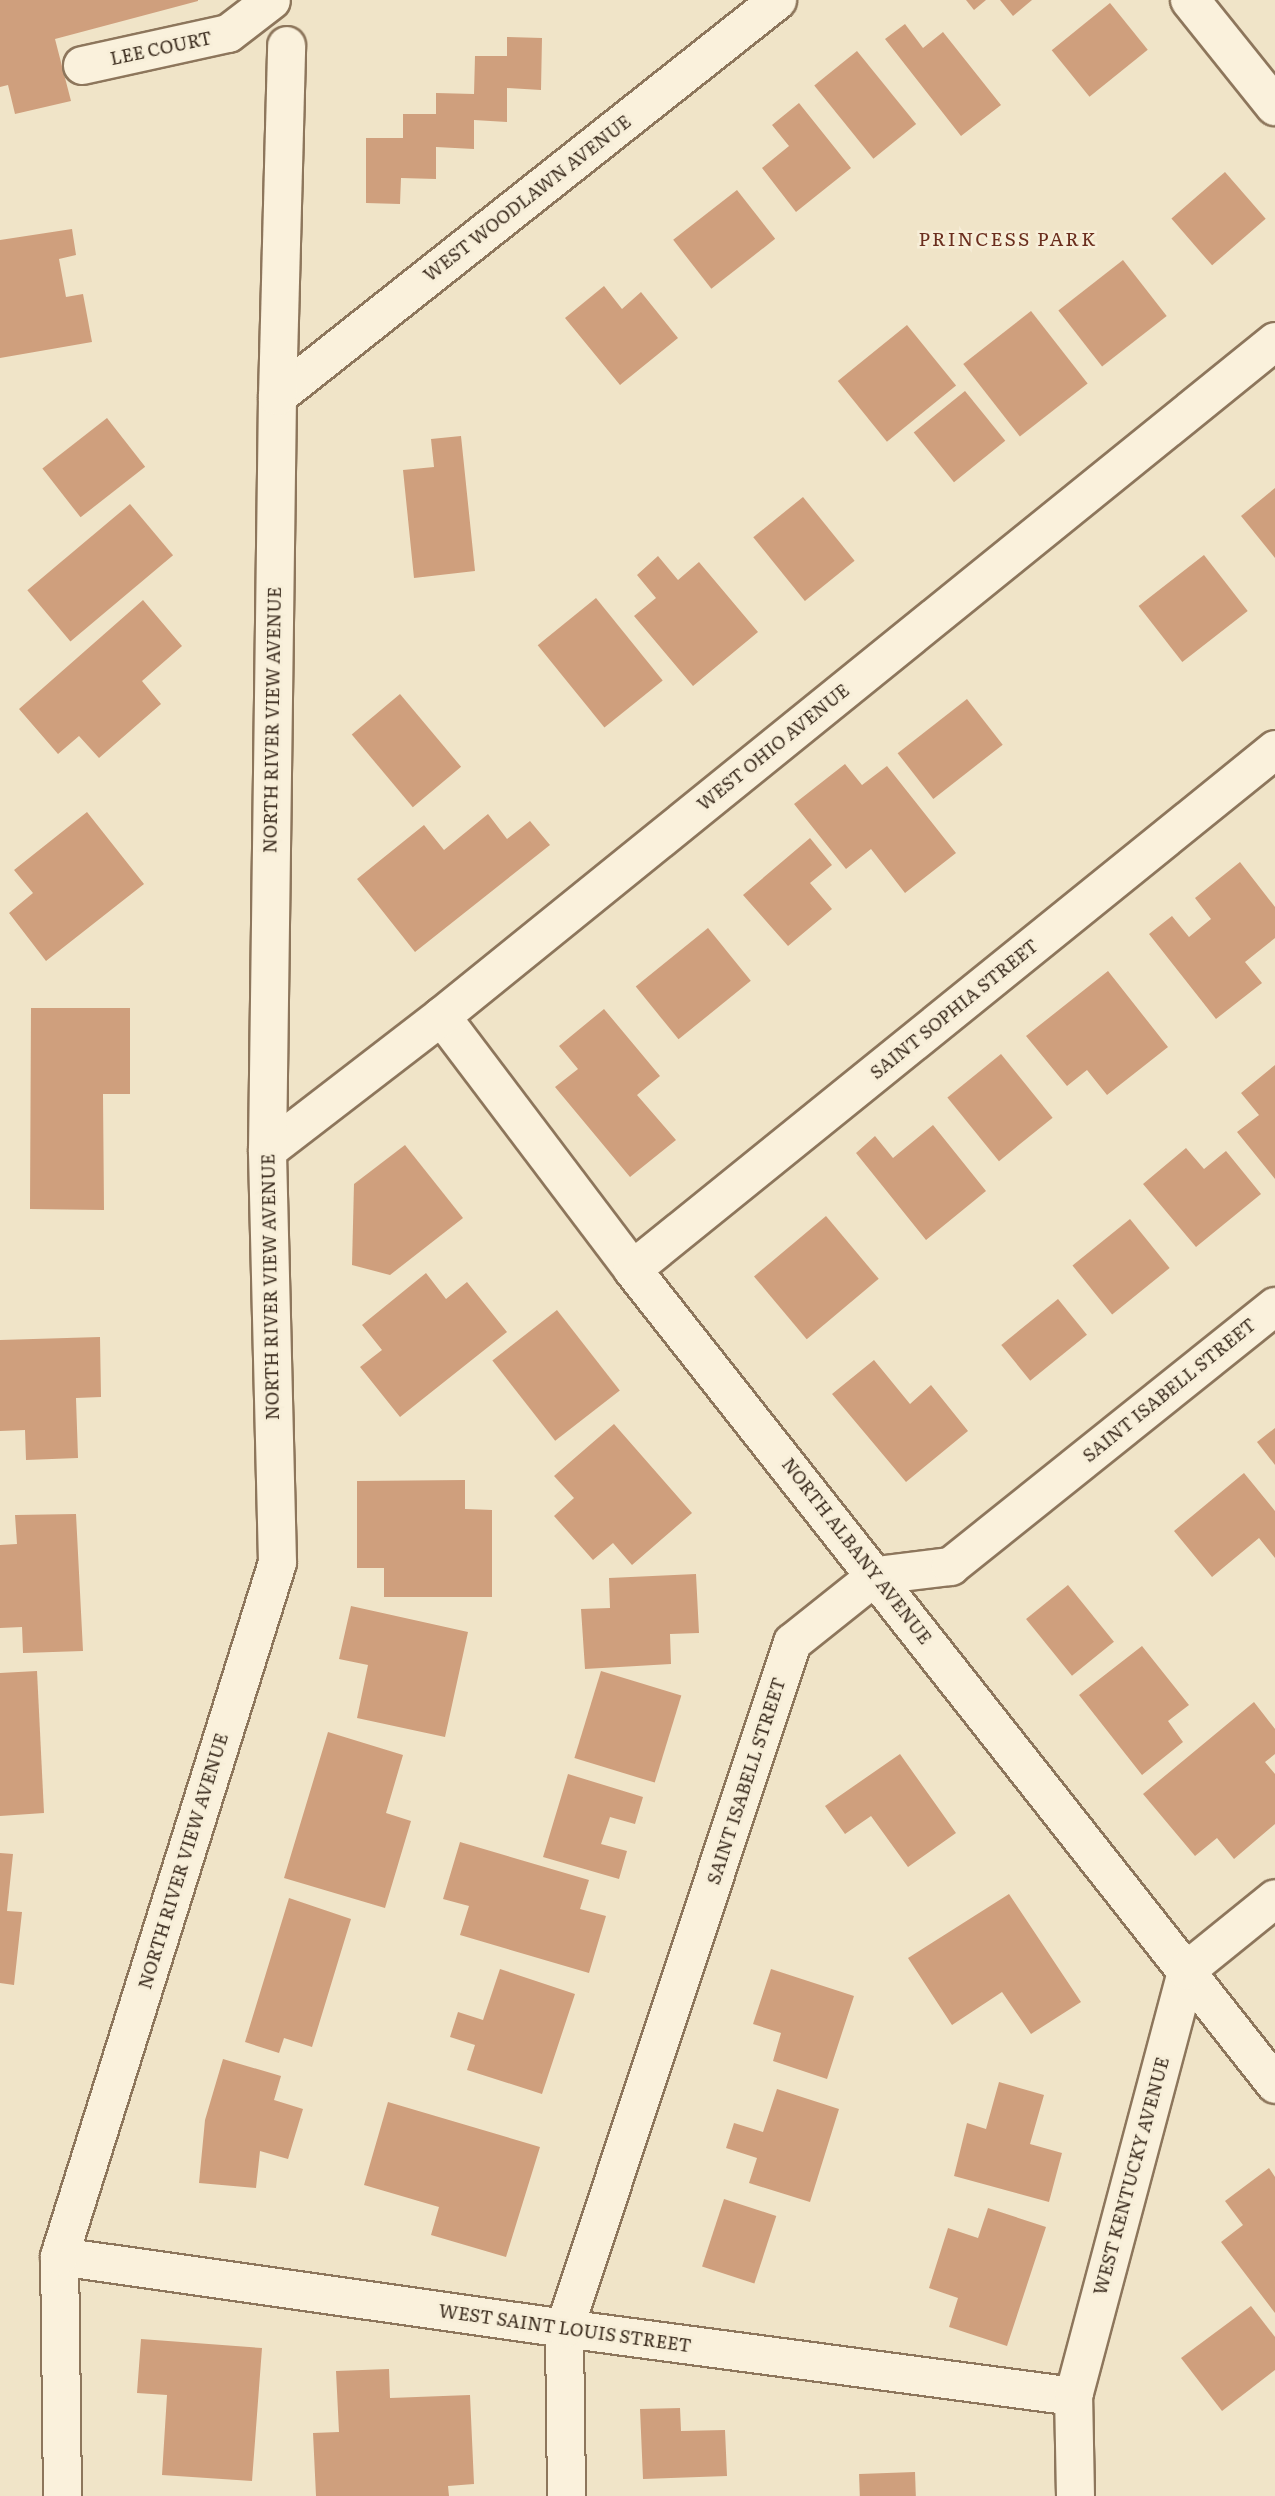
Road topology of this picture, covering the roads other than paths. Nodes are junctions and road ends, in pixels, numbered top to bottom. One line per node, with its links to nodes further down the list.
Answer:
1 (271, 0): 5 (street, LEE COURT)
2 (777, 0): 8 (street, WEST WOODLAWN AVENUE)
3 (1191, 0): 6 (street)
4 (286, 45): 8 (street, NORTH RIVER VIEW AVENUE)
5 (82, 65)
6 (1275, 106)
7 (1275, 341): 10 (street, WEST OHIO AVENUE)
8 (276, 396): 11 (street, NORTH RIVER VIEW AVENUE)
9 (1275, 749): 12 (street, SAINT SOPHIA STREET)
10 (442, 1016): 11 (street, WEST OHIO AVENUE); 12 (street, NORTH ALBANY AVENUE)
11 (267, 1150): 18 (street, NORTH RIVER VIEW AVENUE)
12 (632, 1269): 14 (street, NORTH ALBANY AVENUE)
13 (1275, 1306): 14 (street, SAINT ISABELL STREET)
14 (877, 1575): 16 (street, NORTH ALBANY AVENUE); 19 (street, SAINT ISABELL STREET)
15 (1275, 1898): 16 (street)
16 (1185, 1970): 17 (street, NORTH ALBANY AVENUE); 20 (street, WEST KENTUCKY AVENUE)
17 (1275, 2084)
18 (59, 2256): 19 (street, WEST SAINT LOUIS STREET); 21 (street, NORTH RIVER VIEW AVENUE)
19 (564, 2329): 20 (street, WEST SAINT LOUIS STREET); 22 (street, SAINT ISABELL STREET)
20 (1073, 2396): 23 (street, WEST KENTUCKY AVENUE)
21 (62, 2496)
22 (566, 2496)
23 (1074, 2496)

